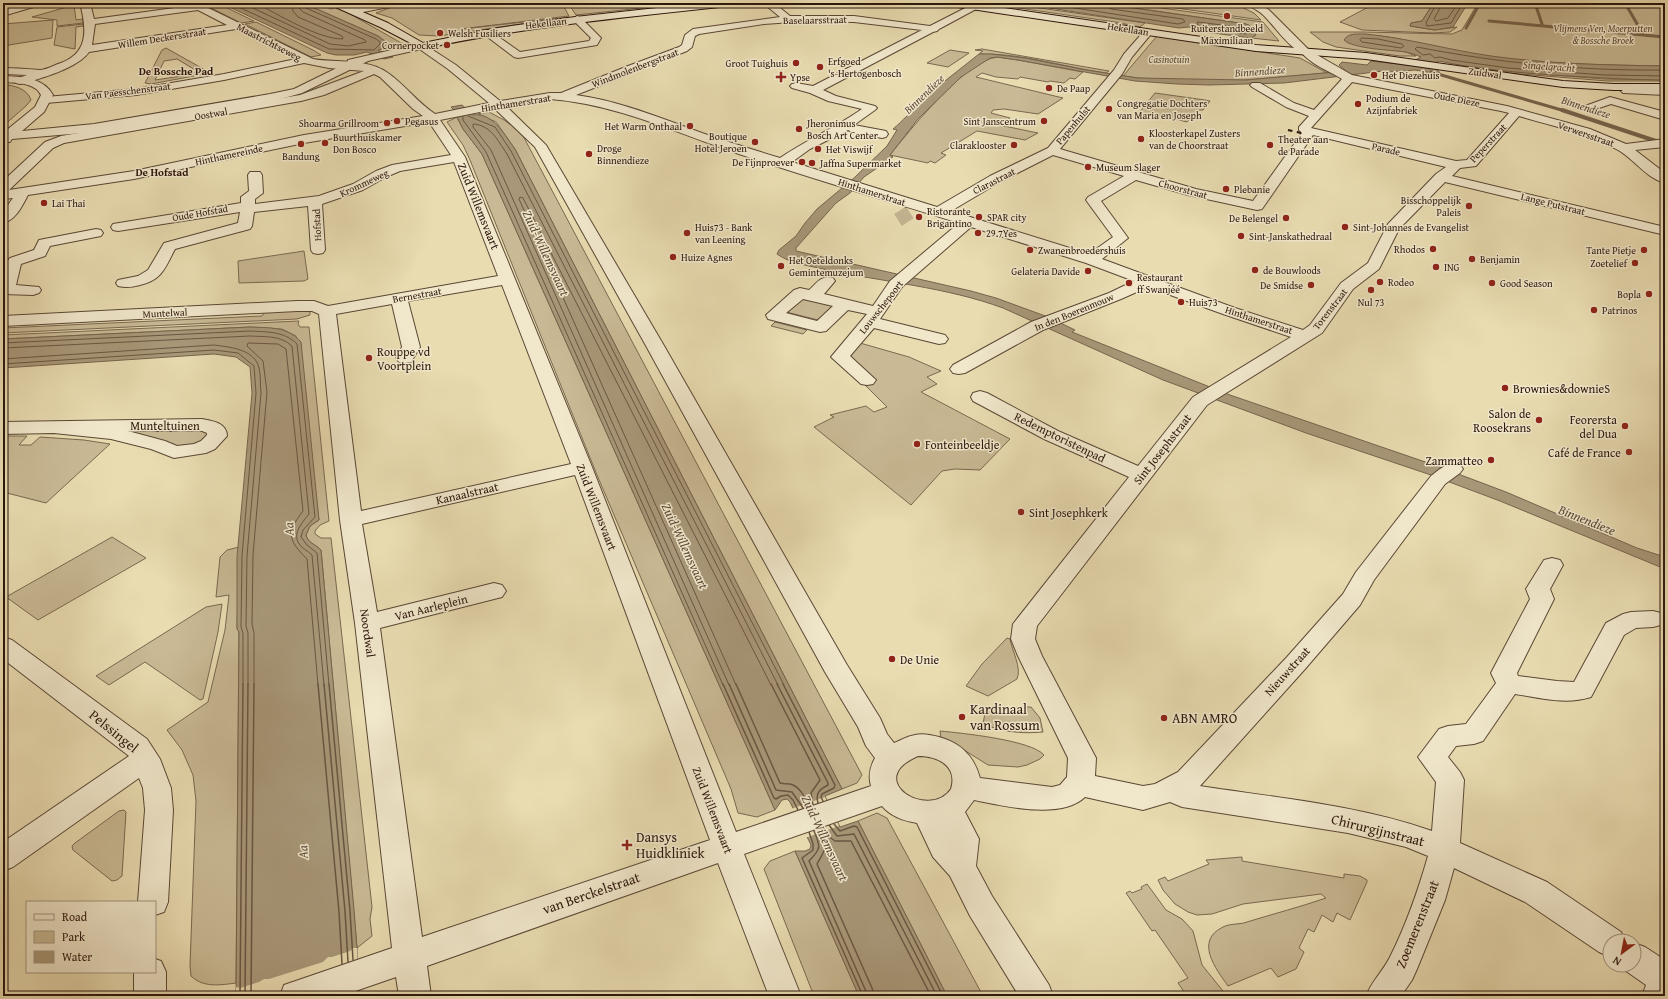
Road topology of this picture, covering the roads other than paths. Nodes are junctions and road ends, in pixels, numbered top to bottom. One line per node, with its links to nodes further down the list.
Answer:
1 (37, 3): 13 (street)
2 (85, 3): 16 (street)
3 (334, 3): 12 (main road)
4 (394, 3): 9 (street)
5 (729, 3): 14 (main road, Hekellaan)
6 (768, 3): 15 (street)
7 (952, 3): 11 (main road, Hekellaan)
8 (1252, 3): 24 (main road)
9 (380, 4): 12 (street)
10 (195, 5): 16 (street); 17 (street, Maastrichtseweg)
11 (975, 6): 18 (street); 21 (main road, Hekellaan)
12 (353, 11): 22 (main road)
13 (3, 13)
14 (577, 19): 20 (main road, Hekellaan); 20 (street)
15 (788, 19): 18 (street, Baselaarsstraat); 19 (street, Baselaarsstraat)
16 (90, 22): 23 (street)
17 (238, 26): 23 (street, Willem Deckersstraat); 26 (street, Maastrichtseweg)
18 (934, 29): 34 (street)
19 (696, 31): 40 (street, Windmolenbergstraat)
20 (486, 32): 22 (main road, Hekellaan)
21 (1148, 32): 24 (main road, Hekellaan); 55 (street, Papenhulst)
22 (422, 46): 25 (main road, Hekellaan); 42 (street)
23 (86, 49): 30 (street)
24 (1305, 51): 31 (street, Oude Dieze); 36 (main road, Zuidwal)
25 (370, 58): 27 (main road, Oostwal)
26 (305, 60): 27 (street, Maastrichtseweg); 41 (street, Van Paesschenstraat)
27 (346, 65): 29 (street, Zuid Willemsvaart); 52 (main road, Oostwal)
28 (3, 71): 30 (street)
29 (376, 71): 47 (street, Zuid Willemsvaart); 63 (street, Oostwal)
30 (44, 73): 33 (street)
31 (1347, 77): 44 (street, Oude Dieze); 45 (street)
32 (3, 79): 33 (main road)
33 (20, 81): 41 (main road)
34 (828, 83): 37 (street); 37 (street)
35 (1256, 85): 45 (street)
36 (1665, 87)
37 (814, 90): 49 (street)
38 (1627, 91): 39 (street)
39 (1665, 92)
40 (564, 97): 42 (street, Hinthamerstraat); 57 (street, Hinthamerstraat)
41 (46, 100): 52 (main road)
42 (498, 105): 47 (street, Hinthamerstraat); 106 (street)
43 (1589, 108): 46 (street)
44 (1517, 112): 48 (street, Oude Dieze); 58 (street, Peperstraat)
45 (1315, 114): 50 (street)
46 (1665, 116)
47 (432, 117): 56 (street, Zuid Willemsvaart); 64 (street, Hinthamereinde)
48 (1544, 120): 54 (street, Verwersstraat)
49 (849, 128): 51 (street); 57 (street)
50 (1309, 132): 58 (street, Parade); 60 (street, Choorstraat)
51 (882, 134)
52 (6, 139)
53 (1665, 143): 54 (street)
54 (1624, 148): 62 (street, Verwersstraat)
55 (1052, 151): 60 (street, Choorstraat); 68 (street, Clarastraat)
56 (459, 157): 66 (street, Krommeweg); 77 (street, Zuid Willemsvaart)
57 (782, 163): 68 (street, Hinthamerstraat)
58 (1456, 165): 61 (street)
59 (256, 175): 67 (street)
60 (1135, 175): 75 (street)
61 (1441, 177): 72 (street, Lange Putstraat); 88 (street, Torenstraat)
62 (1665, 179)
63 (3, 188)
64 (23, 192): 65 (street, Hinthamereinde); 69 (street)
65 (3, 195)
66 (315, 201): 67 (street, Krommeweg); 74 (street, Hofstad)
67 (247, 207): 71 (street, Oude Hofstad); 80 (street)
68 (938, 213): 70 (street, Hinthamerstraat)
69 (3, 219)
70 (969, 222): 75 (street, Hinthamerstraat); 86 (street, Louwschepoort)
71 (118, 227)
72 (1665, 231)
73 (96, 233): 76 (street)
74 (318, 250)
75 (1091, 260): 78 (street, Hinthamerstraat)
76 (8, 268): 81 (street)
77 (507, 279): 83 (street, Bernestraat); 96 (street, Zuid Willemsvaart)
78 (1148, 280): 88 (street, Hinthamerstraat); 91 (street, In den Boerenmouw)
79 (827, 281): 82 (street)
80 (124, 283)
81 (33, 290)
82 (813, 296): 84 (street); 84 (street)
83 (399, 298): 85 (street, Bernestraat); 90 (street)
84 (844, 304): 86 (street)
85 (327, 312): 87 (street, Muntelwal); 99 (street, Noordwal)
86 (874, 317): 89 (street); 92 (street, Louwschepoort)
87 (3, 321)
88 (1306, 336): 97 (street, Sint Josephstraat)
89 (939, 339)
90 (405, 358)
91 (959, 369)
92 (867, 380)
93 (980, 397): 97 (street, Redemptoristenpad)
94 (3, 428): 95 (street, Munteltuinen)
95 (58, 428): 95 (street, Munteltuinen)
96 (582, 467): 99 (street, Kanaalstraat); 112 (street, Zuid Willemsvaart)
97 (1141, 475): 108 (street, Sint Josephstraat)
98 (1445, 475): 109 (street, Nieuwstraat)
99 (351, 520): 103 (street, Noordwal)
100 (1552, 565): 105 (street)
101 (494, 591): 103 (street, Van Aarleplein)
102 (1653, 619): 105 (street)
103 (367, 623): 117 (street, Noordwal)
104 (3, 646): 107 (street, Pelssingel)
105 (1509, 684): 113 (street, Zoemerenstraat)
106 (897, 752): 110 (street); 111 (street)
107 (146, 759): 114 (street); 115 (street, Pelssingel)
108 (1078, 784): 109 (street, Nieuwstraat); 111 (street)
109 (1171, 790): 113 (street, Chirurgijnstraat)
110 (887, 792): 111 (street); 112 (street, van Berckelstraat)
111 (947, 803): 126 (street)
112 (727, 847): 117 (street, van Berckelstraat); 125 (street, Zuid Willemsvaart)
113 (1445, 849): 116 (street, Chirurgijnstraat); 127 (street, Zoemerenstraat)
114 (3, 858)
115 (153, 901)
116 (1602, 937)
117 (409, 956): 123 (street, van Berckelstraat); 124 (street, Noordwal)
118 (1642, 963): 120 (street)
119 (150, 973): 122 (street)
120 (1665, 979)
121 (1665, 986): 128 (street)
122 (150, 996)
123 (296, 996)
124 (415, 996)
125 (785, 996)
126 (1037, 996)
127 (1382, 996)
128 (1658, 996)

